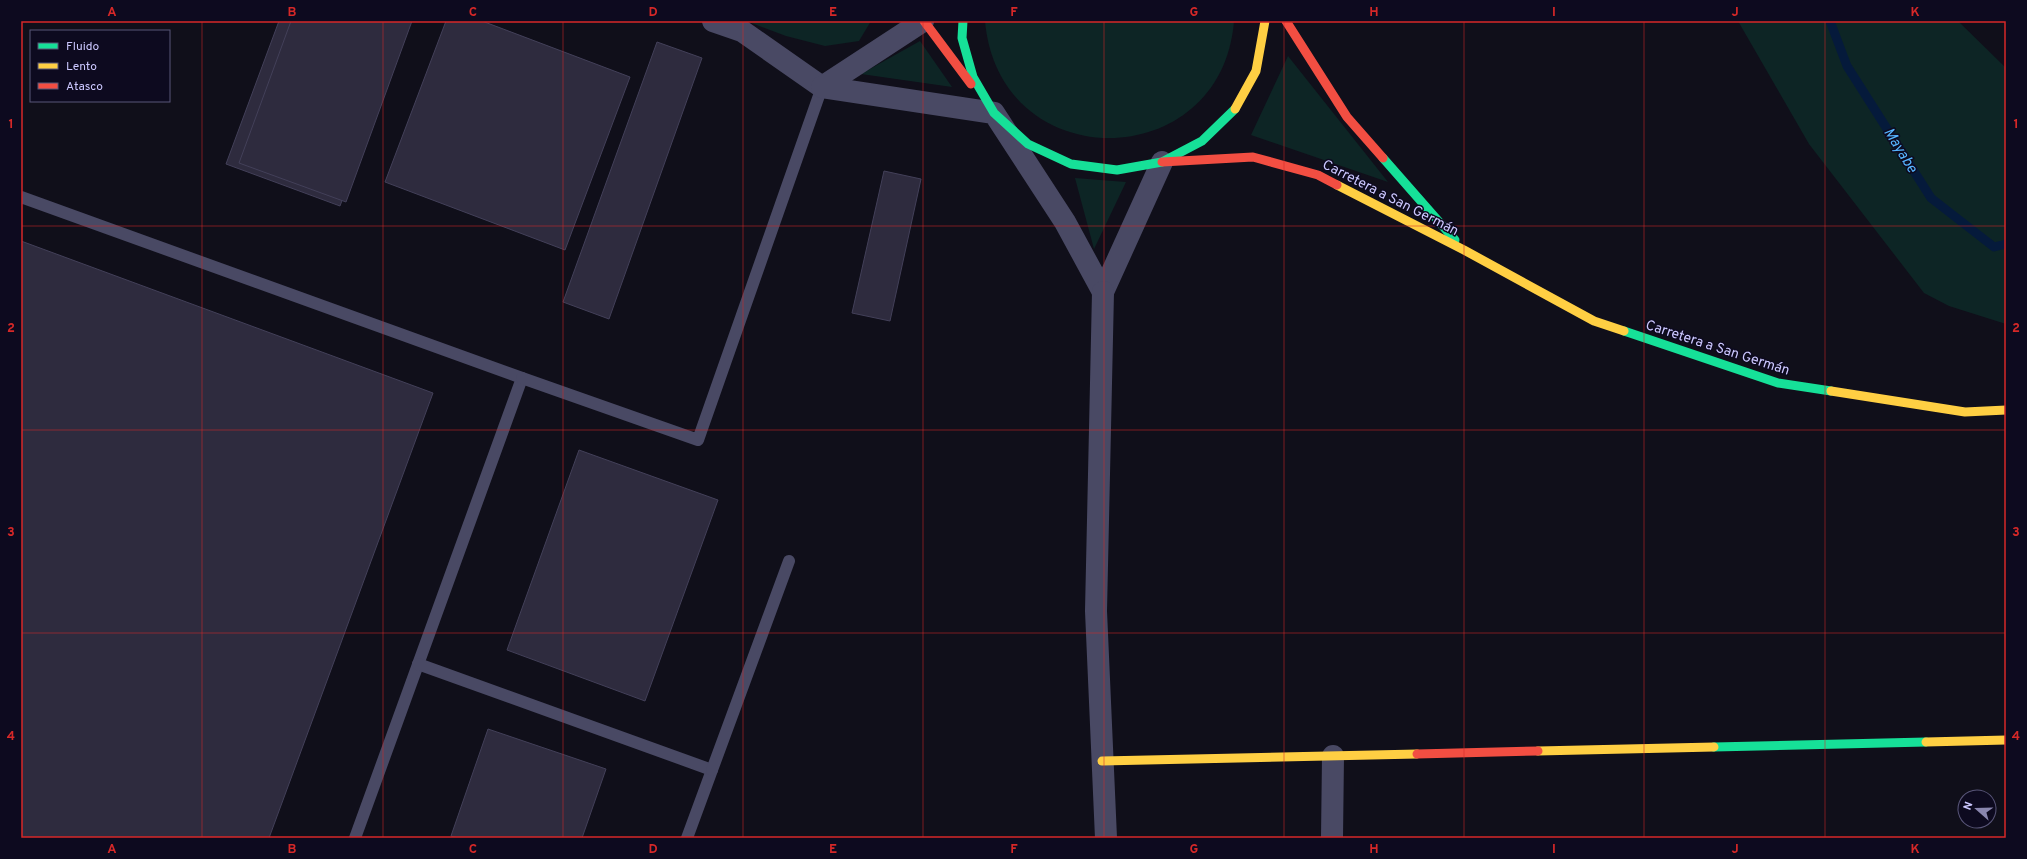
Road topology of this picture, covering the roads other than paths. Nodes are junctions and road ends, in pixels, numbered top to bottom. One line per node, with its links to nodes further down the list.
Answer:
1 (713, 21): 6 (street)
2 (924, 21): 6 (street); 7 (main road)
3 (962, 21): 7 (main road)
4 (1265, 21): 8 (main road)
5 (1286, 21): 10 (main road, Carretera a San Germán)
6 (822, 87): 7 (street); 12 (lane)
7 (994, 113): 8 (main road); 11 (street)
8 (1162, 162): 10 (main road, Carretera a San Germán); 11 (street)
9 (21, 197): 12 (lane)
10 (1464, 250): 13 (main road, Carretera a San Germán)
11 (1103, 292): 18 (street)
12 (522, 378): 15 (lane)
13 (2006, 410)
14 (789, 561): 19 (lane)
15 (418, 664): 19 (lane); 20 (lane)
16 (2006, 740): 17 (main road)
17 (1332, 756): 18 (main road); 23 (street)
18 (1102, 761): 22 (street)
19 (712, 770): 21 (lane)
20 (355, 838)
21 (687, 838)
22 (1106, 838)
23 (1332, 838)

